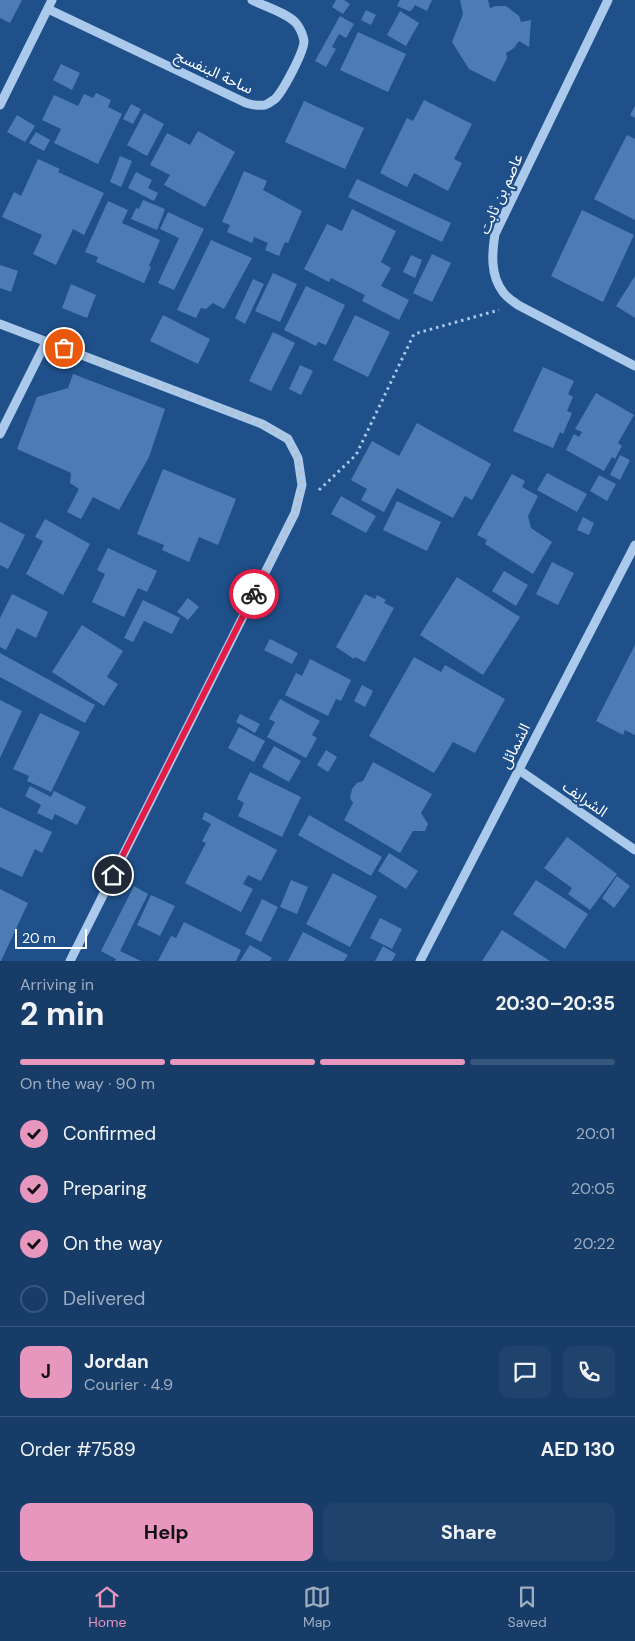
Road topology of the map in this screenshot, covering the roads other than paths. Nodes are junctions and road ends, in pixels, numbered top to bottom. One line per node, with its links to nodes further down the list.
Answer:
1 (252, 0): 3 (street, ساحة البنفسج)
2 (608, 0): 7 (street, عاصم بن ثابت)
3 (50, 4): 4 (street)
4 (0, 105)
5 (0, 324): 6 (street)
6 (46, 342): 8 (street); 12 (street)
7 (635, 366)
8 (0, 434)
9 (635, 545): 10 (street, الشمائل)
10 (519, 770): 11 (street, الشرايف); 13 (street, الشمائل)
11 (635, 850)
12 (70, 961)
13 (420, 961)

